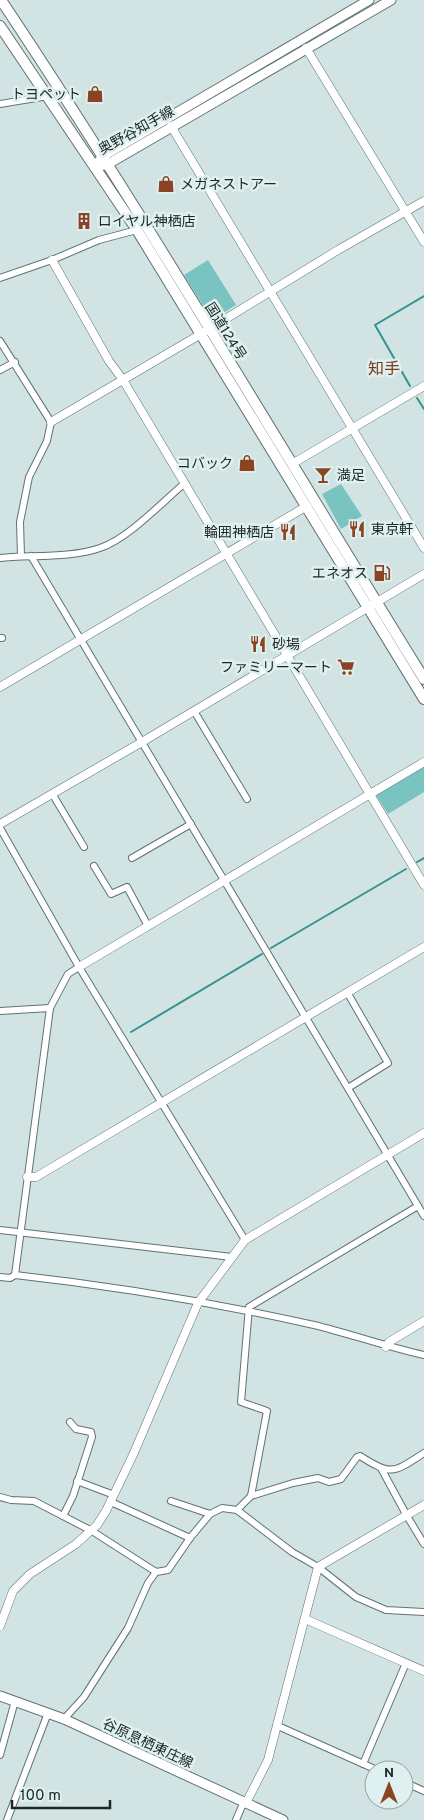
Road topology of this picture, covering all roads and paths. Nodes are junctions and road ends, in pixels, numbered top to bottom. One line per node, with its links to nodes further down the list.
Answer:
1 (1, 0): 4 (highway, 国道124号)
2 (369, 0): 11 (main road, 奥野谷知手線)
3 (391, 0): 6 (main road, 奥野谷知手線)
4 (13, 18): 7 (highway); 11 (highway, 国道124号)
5 (0, 26): 7 (highway, 国道124号)
6 (306, 48): 10 (main road, 奥野谷知手線); 14 (street)
7 (28, 66): 8 (highway, 国道124号)
8 (48, 96): 9 (street); 12 (highway, 国道124号)
9 (0, 104)
10 (171, 126): 11 (main road, 奥野谷知手線); 19 (street)
11 (106, 160): 12 (main road, 奥野谷知手線); 20 (highway, 国道124号)
12 (95, 167): 15 (highway, 国道124号)
13 (424, 201): 14 (street)
14 (406, 212): 16 (street); 19 (street)
15 (137, 230): 17 (street); 20 (highway, 国道124号)
16 (424, 242)
17 (52, 260): 18 (street); 24 (street)
18 (0, 278)
19 (270, 292): 20 (street); 27 (street)
20 (205, 332): 24 (street); 28 (highway, 国道124号); 30 (highway, 国道124号)
21 (0, 341): 22 (street)
22 (15, 362): 23 (street); 26 (street)
23 (0, 370)
24 (124, 380): 26 (street); 29 (street)
25 (424, 386): 27 (street)
26 (51, 422): 33 (street)
27 (352, 428): 28 (street); 31 (street)
28 (292, 464): 37 (highway, 国道124号)
29 (185, 483): 32 (street); 34 (street)
30 (307, 506): 32 (street); 37 (highway, 国道124号)
31 (424, 548)
32 (227, 553): 38 (street); 39 (street)
33 (21, 556): 34 (street); 35 (street)
34 (31, 556): 38 (street)
35 (0, 558)
36 (424, 574): 37 (street)
37 (372, 605): 39 (street); 40 (highway, 国道124号); 42 (highway, 国道124号)
38 (81, 640): 41 (street); 44 (street)
39 (288, 655): 43 (street); 46 (street)
40 (424, 679)
41 (0, 687)
42 (424, 698)
43 (194, 711): 44 (street); 48 (street)
44 (142, 742): 47 (street); 50 (street)
45 (424, 762): 46 (street)
46 (370, 794): 55 (street); 56 (street)
47 (53, 795): 49 (street); 52 (street)
48 (247, 799)
49 (0, 824)
50 (191, 824): 53 (street); 55 (street)
51 (0, 828): 59 (street)
52 (84, 847)
53 (132, 858)
54 (94, 866): 57 (street)
55 (224, 881): 57 (street); 63 (street)
56 (424, 885)
57 (148, 926): 59 (street)
58 (424, 947): 60 (street)
59 (80, 967): 61 (street); 65 (street)
60 (347, 992): 63 (street); 64 (street)
61 (50, 1008): 62 (street); 68 (street)
62 (0, 1011)
63 (306, 1017): 64 (street); 65 (street)
64 (348, 1088): 67 (street)
65 (162, 1102): 68 (street); 73 (street)
66 (424, 1133): 67 (street)
67 (388, 1155): 69 (street); 73 (street)
68 (28, 1177): 72 (street)
69 (418, 1206): 70 (street); 78 (street)
70 (424, 1216)
71 (0, 1230): 72 (street)
72 (21, 1232): 74 (street); 76 (street)
73 (245, 1240): 74 (street)
74 (232, 1257): 77 (street)
75 (0, 1276): 76 (street)
76 (14, 1276): 77 (street)
77 (198, 1303): 78 (street); 88 (street)
78 (249, 1312): 80 (street); 86 (street)
79 (424, 1321): 80 (street)
80 (386, 1346): 81 (street)
81 (424, 1355)
82 (70, 1422): 85 (street)
83 (424, 1453): 84 (street)
84 (382, 1470): 86 (street); 94 (street)
85 (77, 1481): 88 (street); 93 (street)
86 (251, 1496): 91 (street)
87 (0, 1497): 93 (street)
88 (112, 1498): 95 (street); 96 (street)
89 (171, 1501): 92 (street)
90 (424, 1505): 94 (street)
91 (237, 1510): 92 (street); 98 (street)
92 (210, 1514): 96 (street)
93 (63, 1516): 95 (street)
94 (406, 1516): 97 (street); 98 (street)
95 (92, 1531): 99 (street); 102 (street)
96 (190, 1538): 99 (street)
97 (424, 1544)
98 (318, 1568): 100 (street); 101 (street)
99 (156, 1572): 108 (street)
100 (424, 1612)
101 (305, 1618): 103 (street); 109 (street)
102 (0, 1626)
103 (406, 1663): 104 (street); 111 (street)
104 (424, 1671)
105 (0, 1696): 106 (main road, 谷原息栖東庄線)
106 (14, 1701): 107 (main road, 谷原息栖東庄線); 110 (street)
107 (48, 1713): 108 (main road, 谷原息栖東庄線); 113 (street)
108 (64, 1720): 112 (main road, 谷原息栖東庄線)
109 (278, 1726): 111 (street); 112 (street)
110 (0, 1755)
111 (362, 1764)
112 (246, 1803): 114 (street); 115 (main road, 谷原息栖東庄線)
113 (7, 1820)
114 (236, 1820)
115 (283, 1820)

